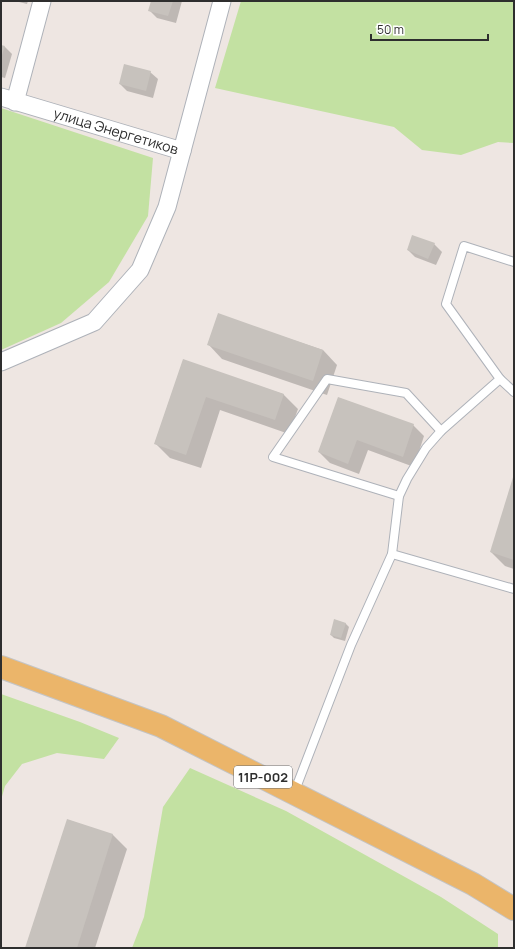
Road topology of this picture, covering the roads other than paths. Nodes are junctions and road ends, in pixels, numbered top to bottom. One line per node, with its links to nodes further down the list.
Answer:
1 (42, 1): 3 (street, улица Энергетиков)
2 (222, 1): 4 (street, улица Энергетиков)
3 (8, 99): 4 (street, улица Энергетиков)
4 (182, 151): 6 (street)
5 (514, 262): 7 (lane)
6 (1, 362)
7 (500, 379): 8 (lane); 9 (lane)
8 (514, 392)
9 (442, 431): 10 (lane); 10 (lane)
10 (399, 496): 11 (lane)
11 (392, 554): 12 (lane); 14 (lane)
12 (514, 589)
13 (1, 667): 14 (main road, 11Р-002)
14 (294, 793): 15 (main road, 11Р-002)
15 (514, 909)

